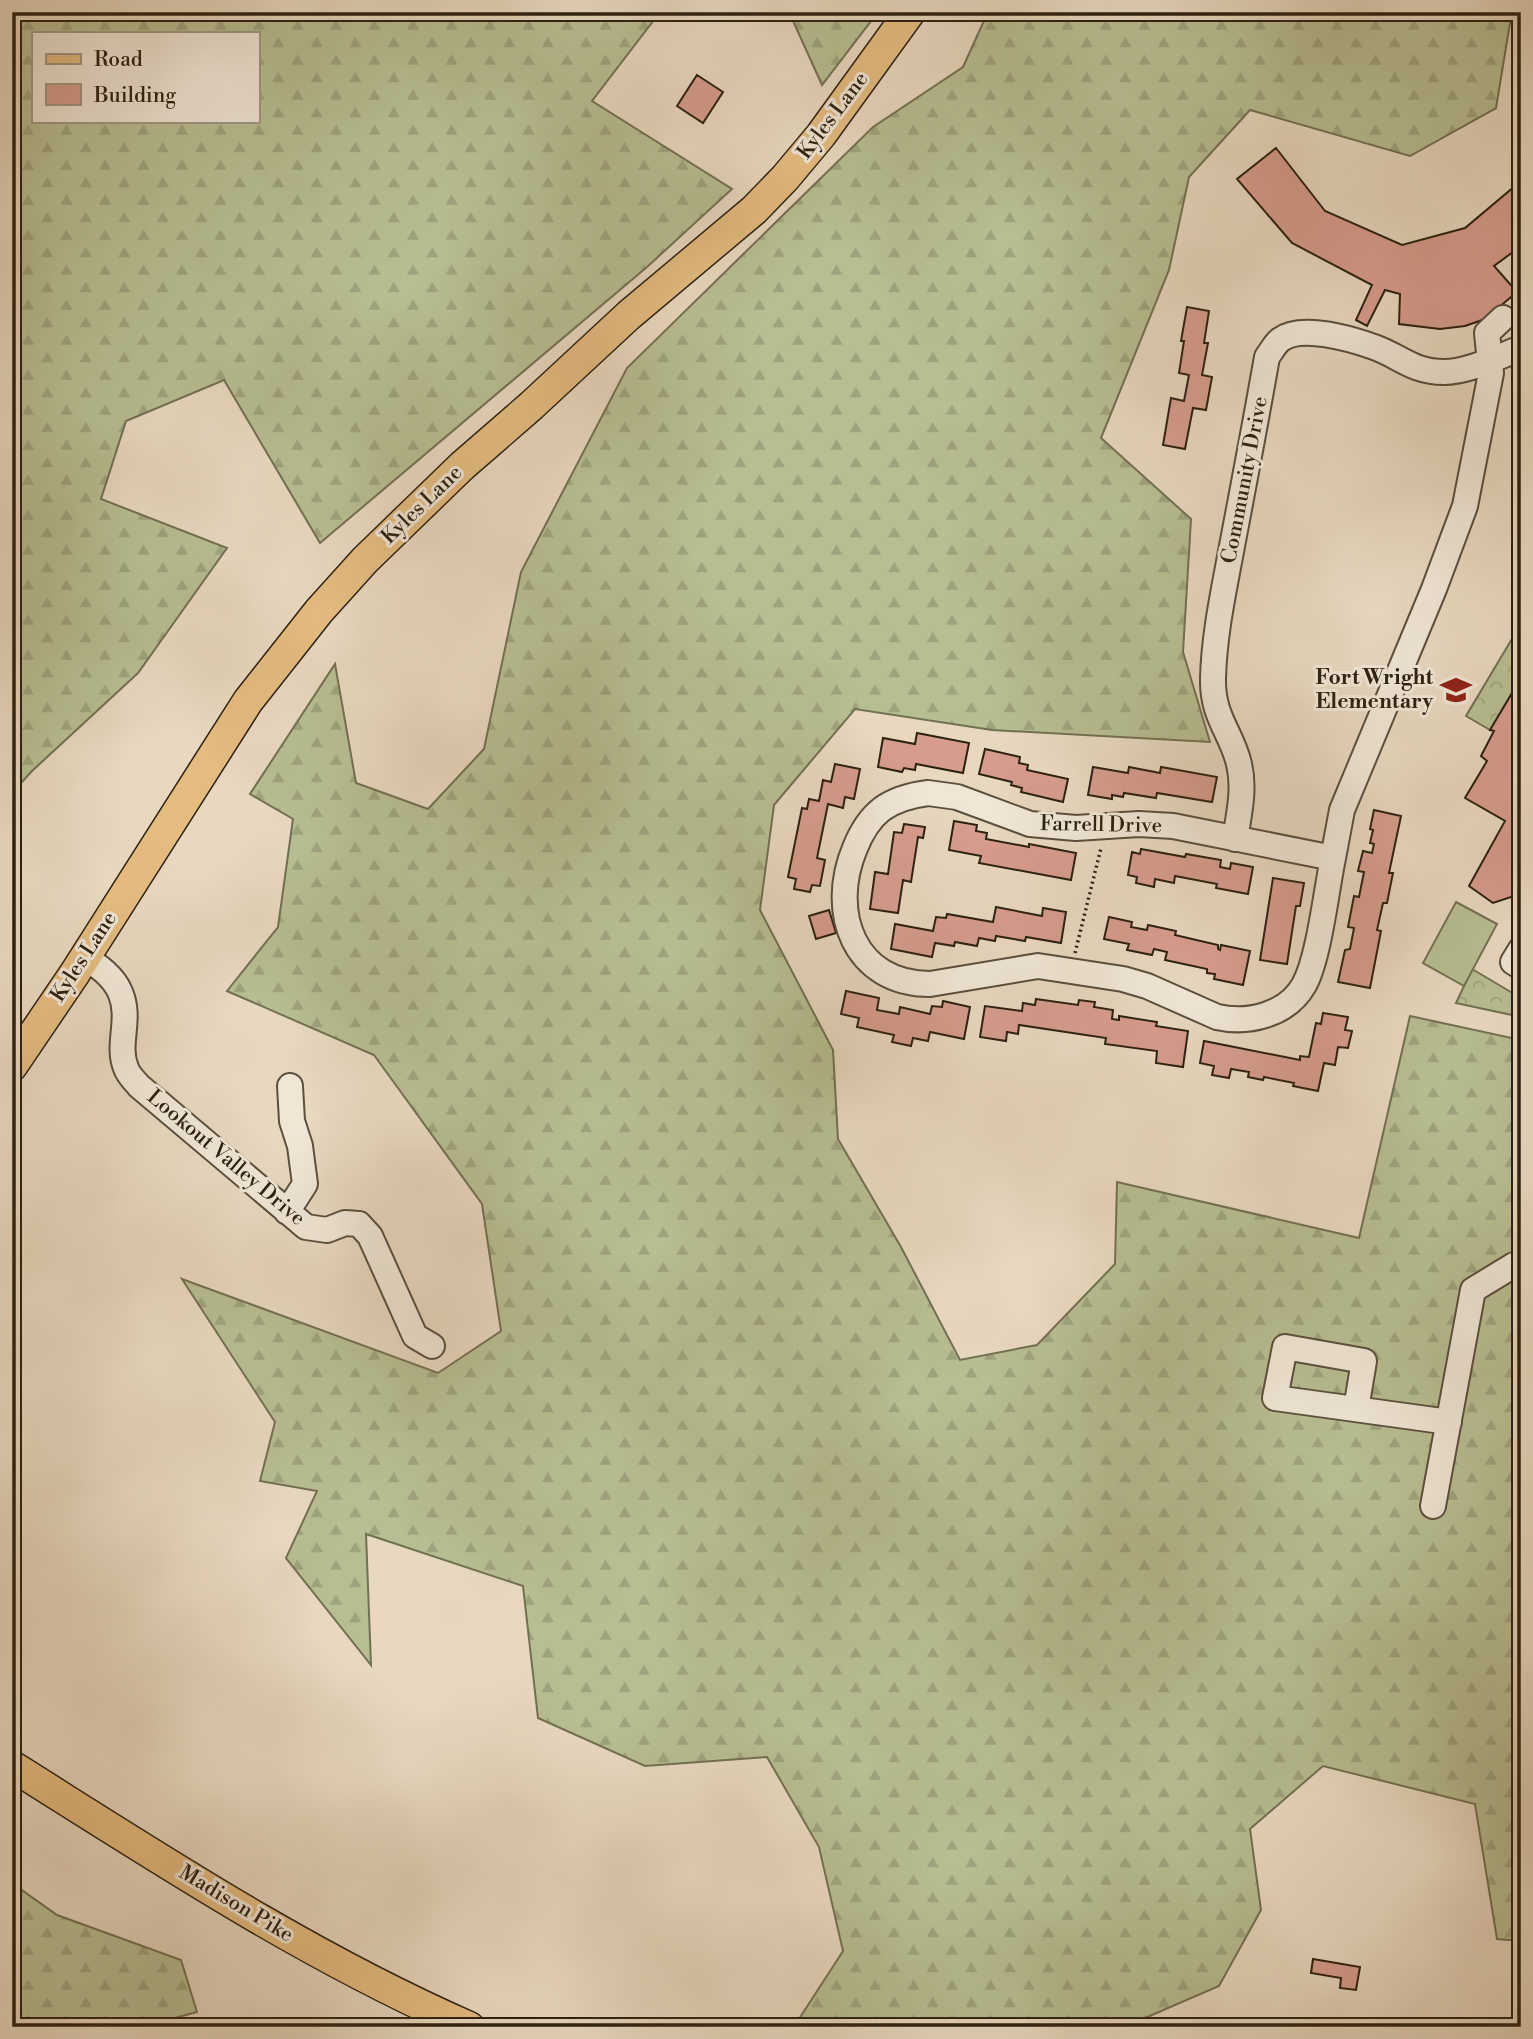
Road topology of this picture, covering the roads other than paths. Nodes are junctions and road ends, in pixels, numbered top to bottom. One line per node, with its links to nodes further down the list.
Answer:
1 (910, 12): 8 (main road, Kyles Lane)
2 (1513, 310): 4 (street, Farrell Drive)
3 (1521, 348): 4 (street)
4 (1490, 361): 5 (street, Community Drive); 6 (street, Farrell Drive)
5 (1236, 838): 6 (street, Farrell Drive); 6 (street, Farrell Drive)
6 (1333, 858)
7 (1521, 949): 9 (street)
8 (85, 957): 10 (main road, Kyles Lane); 12 (street, Lookout Valley Drive)
9 (1521, 967)
10 (12, 1066)
11 (290, 1086): 12 (street)
12 (287, 1212): 14 (street, Lookout Valley Drive)
13 (1521, 1265): 16 (street)
14 (432, 1346)
15 (1356, 1409): 16 (street)
16 (1449, 1422): 17 (street)
17 (1433, 1506)
18 (12, 1766): 19 (main road, Madison Pike)
19 (469, 2027)

